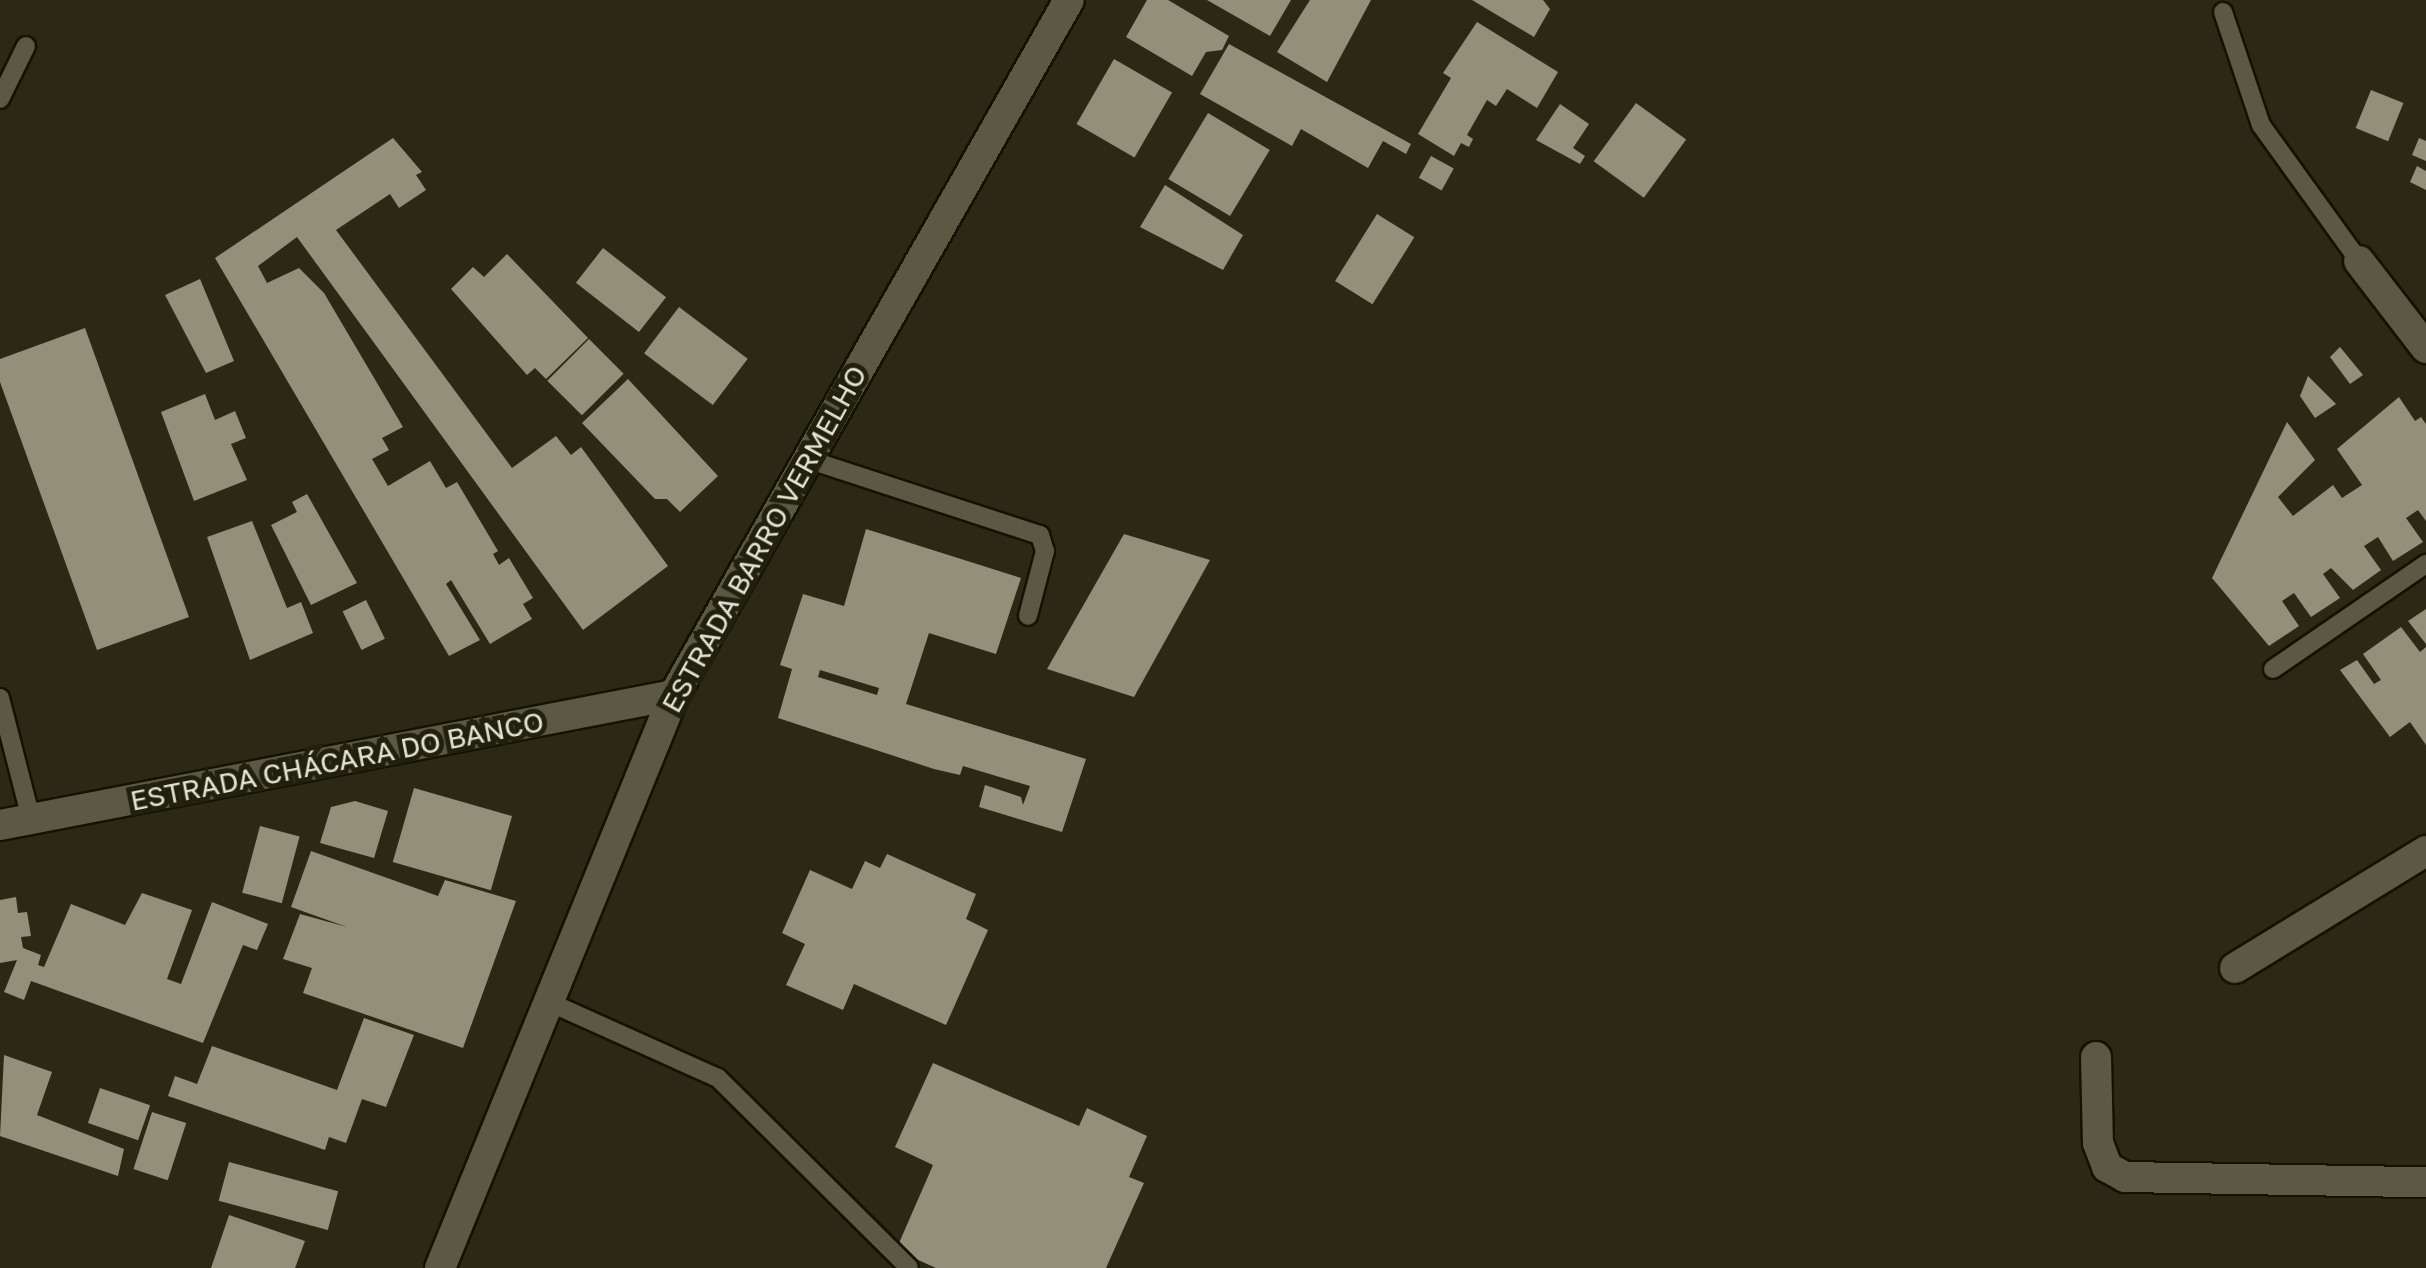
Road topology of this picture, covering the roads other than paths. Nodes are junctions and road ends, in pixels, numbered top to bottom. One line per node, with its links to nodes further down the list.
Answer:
1 (1069, 0): 7 (street, ESTRADA BARRO VERMELHO)
2 (2223, 12): 5 (lane)
3 (26, 46): 4 (lane)
4 (0, 98)
5 (2359, 261): 6 (street)
6 (2426, 348)
7 (807, 458): 9 (lane); 11 (street, ESTRADA BARRO VERMELHO)
8 (2426, 564): 10 (lane)
9 (1028, 616)
10 (2272, 668)
11 (674, 695): 13 (street, ESTRADA CHÁCARA DO BANCO); 17 (street, ESTRADA BARRO VERMELHO)
12 (0, 698): 13 (lane)
13 (30, 820): 14 (street, ESTRADA CHÁCARA DO BANCO)
14 (0, 825)
15 (2426, 851): 16 (street)
16 (2235, 968)
17 (551, 1004): 20 (street, ESTRADA BARRO VERMELHO); 21 (lane)
18 (2096, 1057): 19 (street)
19 (2426, 1182)
20 (440, 1268)
21 (909, 1268)

